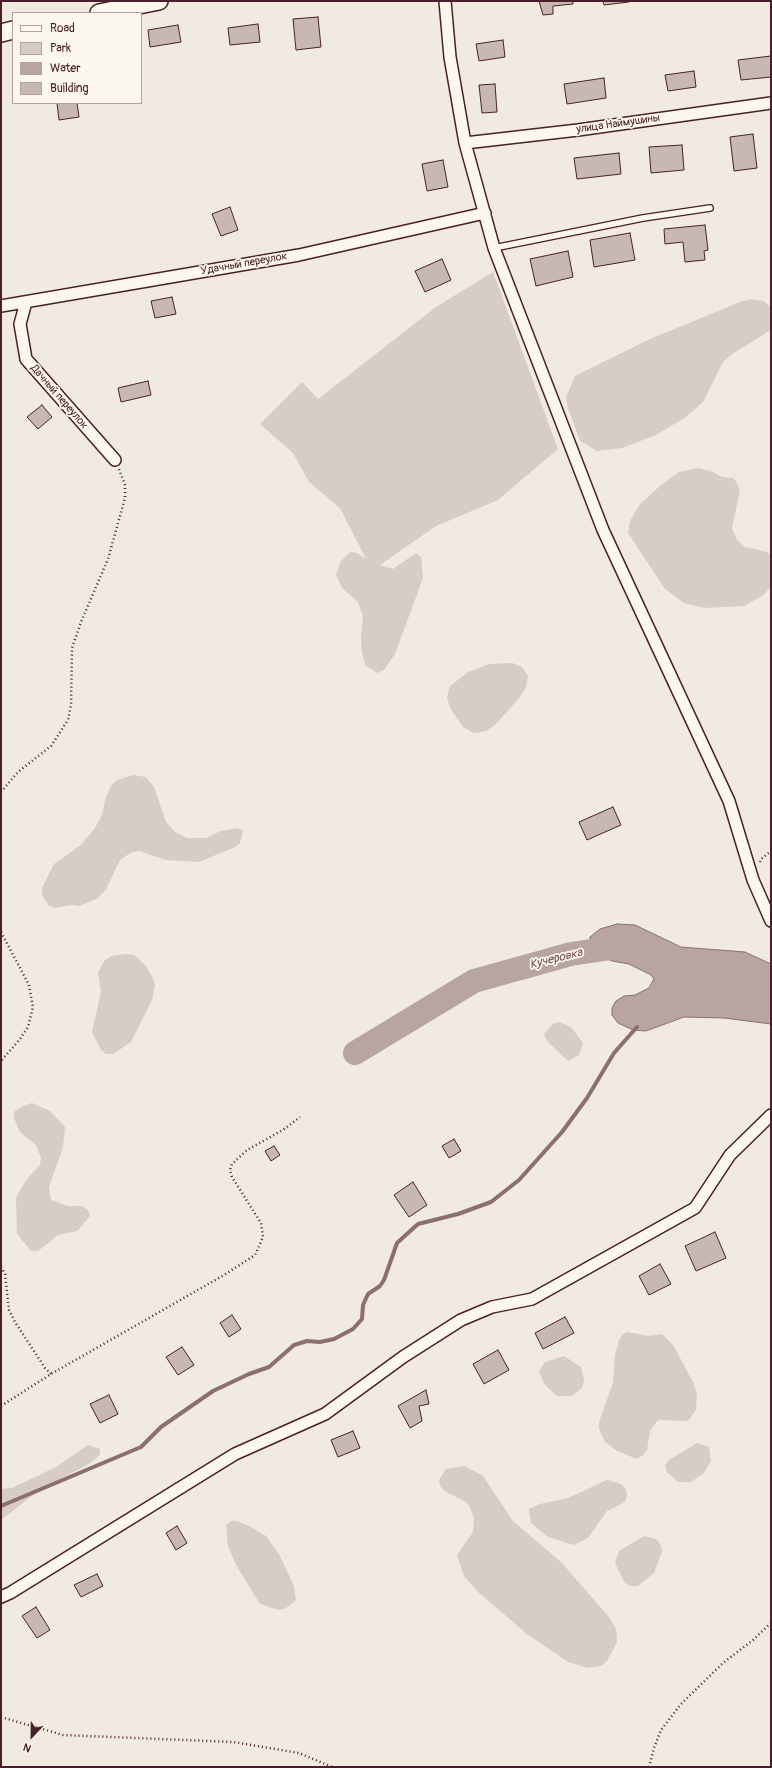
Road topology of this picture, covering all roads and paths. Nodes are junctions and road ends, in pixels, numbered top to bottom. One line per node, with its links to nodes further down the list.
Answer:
1 (159, 1): 3 (main road)
2 (445, 1): 7 (street)
3 (104, 12)
4 (12, 30): 5 (main road)
5 (1, 33)
6 (771, 103): 7 (street, улица Наймушины)
7 (465, 142): 9 (street)
8 (710, 208): 10 (lane)
9 (485, 213): 10 (street); 11 (street, Удачный переулок)
10 (494, 248): 15 (street)
11 (26, 302): 12 (street, Удачный переулок); 13 (street, Дачный переулок)
12 (1, 306)
13 (114, 460): 14 (path)
14 (1, 792)
15 (771, 920)
16 (1, 932): 17 (path)
17 (1, 1061)
18 (771, 1115): 23 (street)
19 (300, 1118): 21 (path)
20 (1, 1267): 21 (path)
21 (52, 1374): 22 (path)
22 (1, 1406)
23 (1, 1597)
24 (771, 1623): 27 (path)
25 (1, 1717): 26 (path)
26 (332, 1767)
27 (649, 1767)

